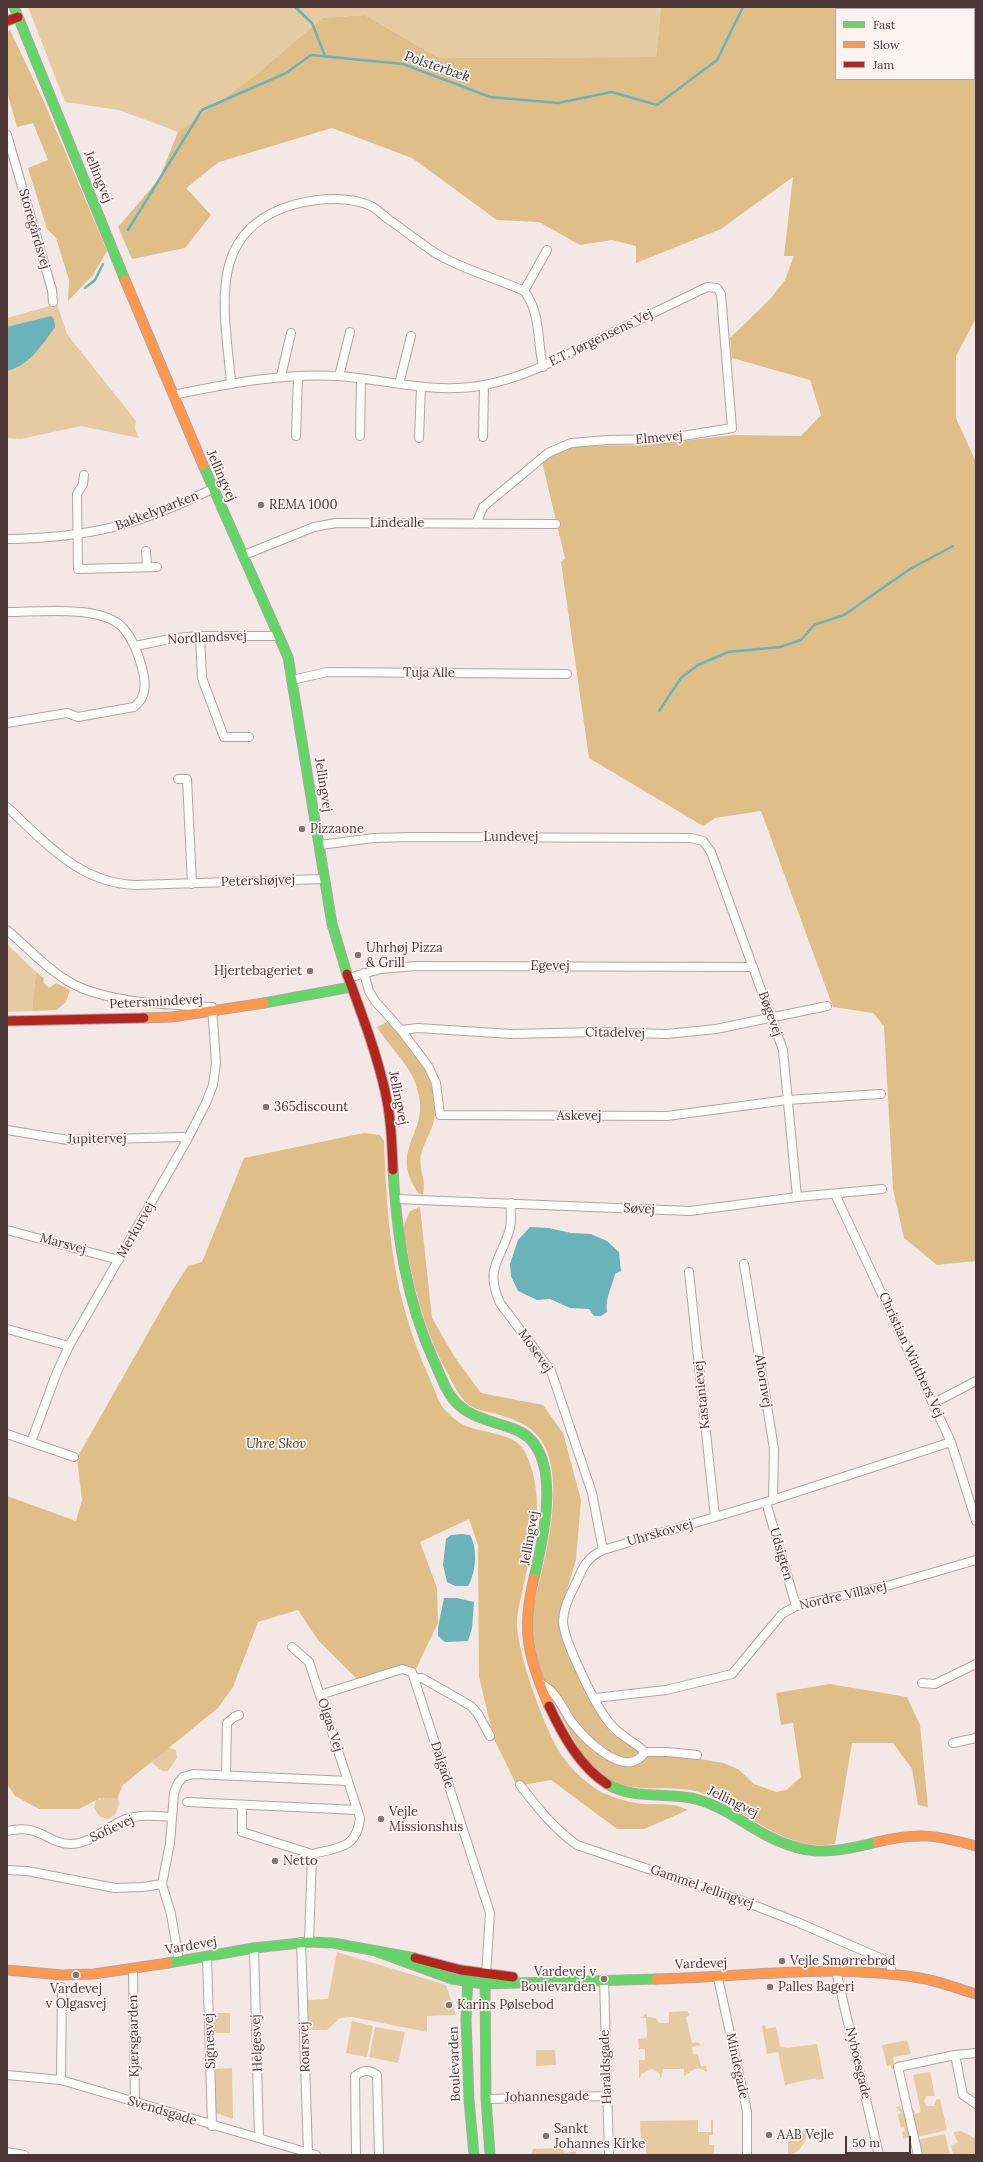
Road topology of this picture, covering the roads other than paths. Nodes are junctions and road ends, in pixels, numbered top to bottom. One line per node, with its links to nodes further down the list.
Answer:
1 (14, 7): 2 (main road, Jellingvej)
2 (18, 17): 3 (main road); 22 (main road, Jellingvej)
3 (7, 21)
4 (7, 135): 5 (street, Storegårdsvej)
5 (10, 156): 9 (street, Storegårdsvej)
6 (547, 250): 8 (street)
7 (717, 288): 13 (street, E.T. Jørgensens Vej); 29 (street, Elmevej)
8 (524, 291): 13 (street); 18 (street)
9 (53, 302)
10 (350, 332): 16 (street)
11 (290, 334): 14 (street)
12 (411, 336): 19 (street)
13 (543, 367): 20 (street, E.T. Jørgensens Vej)
14 (281, 376): 15 (street, E.T. Jørgensens Vej); 18 (street, E.T. Jørgensens Vej)
15 (298, 376): 16 (street, E.T. Jørgensens Vej); 23 (street)
16 (339, 376): 17 (street, E.T. Jørgensens Vej)
17 (361, 379): 19 (street, E.T. Jørgensens Vej); 24 (street)
18 (231, 383): 22 (street, E.T. Jørgensens Vej)
19 (399, 384): 21 (street, E.T. Jørgensens Vej)
20 (484, 385): 21 (street, E.T. Jørgensens Vej); 25 (street)
21 (421, 387): 26 (street)
22 (173, 396): 28 (main road, Jellingvej)
23 (296, 436)
24 (360, 436)
25 (483, 437)
26 (419, 438)
27 (84, 475): 31 (street)
28 (212, 489): 31 (street, Bakkelyparken); 34 (main road, Jellingvej)
29 (476, 524): 30 (street, Lindealle); 34 (street, Lindealle)
30 (556, 524)
31 (77, 535): 32 (street, Bakkelyparken); 36 (street)
32 (7, 539)
33 (146, 550): 36 (street)
34 (244, 555): 39 (main road, Jellingvej)
35 (157, 566): 36 (street)
36 (147, 567)
37 (7, 612): 40 (street)
38 (200, 636): 39 (street, Nordlandsvej); 40 (street, Nordlandsvej); 44 (street)
39 (279, 636): 42 (main road, Jellingvej)
40 (135, 646): 43 (street)
41 (567, 674): 42 (street, Tuja Alle)
42 (292, 680): 48 (main road, Jellingvej)
43 (7, 723)
44 (249, 737)
45 (178, 779): 50 (street)
46 (7, 807): 50 (street, Petershøjvej)
47 (703, 841): 48 (street, Lundevej); 52 (street, Bøgevej)
48 (320, 845): 49 (main road, Jellingvej)
49 (324, 879): 50 (street, Petershøjvej); 54 (main road, Jellingvej)
50 (192, 884)
51 (7, 930): 57 (street)
52 (753, 967): 53 (street, Egevej); 58 (street, Bøgevej)
53 (364, 973): 54 (street, Egevej); 60 (street, Askevej)
54 (348, 978): 55 (main road, Jellingvej)
55 (351, 987): 57 (main road, Petersmindevej); 68 (main road, Jellingvej)
56 (827, 1006): 58 (street, Citadelvej)
57 (212, 1012): 59 (main road, Petersmindevej); 64 (street, Merkurvej)
58 (771, 1017): 60 (street, Citadelvej); 62 (street, Bøgevej)
59 (7, 1021)
60 (401, 1030): 62 (street, Askevej)
61 (881, 1094): 62 (street, Askevej)
62 (787, 1100): 67 (street, Bøgevej)
63 (7, 1130): 64 (street, Jupitervej)
64 (187, 1140): 71 (street, Merkurvej)
65 (882, 1189): 66 (street, Søvej)
66 (835, 1194): 67 (street, Søvej); 77 (street, Christian Winthers Vej)
67 (797, 1197): 69 (street, Søvej)
68 (395, 1199): 69 (street, Søvej); 91 (main road, Jellingvej)
69 (511, 1203): 85 (street, Mosevej)
70 (7, 1230): 71 (street, Marsvej)
71 (119, 1260): 75 (street, Merkurvej)
72 (744, 1264): 82 (street, Ahornvej)
73 (689, 1272): 83 (street, Kastanievej)
74 (7, 1329): 75 (street)
75 (69, 1346): 79 (street, Merkurvej)
76 (976, 1381): 77 (street)
77 (934, 1402): 80 (street, Christian Winthers Vej)
78 (7, 1434): 79 (street)
79 (31, 1442): 81 (street)
80 (951, 1442): 82 (street, Uhrskovvej); 84 (street, Christian Winthers Vej)
81 (74, 1457)
82 (770, 1501): 83 (street, Uhrskovvej); 87 (street, Udsigten)
83 (715, 1517): 85 (street, Uhrskovvej)
84 (976, 1520)
85 (603, 1550): 94 (street, Uhrskovvej)
86 (976, 1560): 87 (street, Nordre Villavej)
87 (796, 1606): 94 (street, Nordre Villavej)
88 (292, 1647): 93 (street, Olgas Vej)
89 (976, 1664): 92 (street)
90 (414, 1678): 93 (street); 96 (street); 124 (street, Dalgade)
91 (540, 1682): 99 (street); 109 (main road, Jellingvej)
92 (922, 1683)
93 (320, 1695): 102 (street, Olgas Vej)
94 (595, 1698): 99 (street, Uhrskovvej)
95 (239, 1715): 101 (street)
96 (490, 1736)
97 (976, 1738): 98 (street)
98 (953, 1743)
99 (645, 1752): 100 (street)
100 (697, 1755)
101 (226, 1775): 102 (street); 107 (street)
102 (348, 1781): 106 (street, Olgas Vej)
103 (520, 1785): 122 (street, Gammel Jellingvej)
104 (187, 1802): 105 (street)
105 (242, 1805): 106 (street); 110 (street)
106 (357, 1810): 110 (street, Olgas Vej)
107 (172, 1816): 108 (street, Sofievej); 112 (street)
108 (7, 1831)
109 (976, 1846)
110 (312, 1854): 113 (street)
111 (7, 1870): 112 (street)
112 (162, 1884): 117 (street)
113 (305, 1942): 114 (main road, Vardevej); 115 (main road, Vardevej); 140 (street, Roarsvej)
114 (254, 1948): 116 (main road, Vardevej); 138 (street, Helgesvej)
115 (378, 1952): 121 (main road, Vardevej); 126 (main road, Vardevej)
116 (207, 1956): 117 (main road, Vardevej); 137 (street, Signesvej)
117 (179, 1961): 118 (main road, Vardevej)
118 (133, 1969): 119 (main road, Vardevej); 135 (street, Kjærsgaarden)
119 (7, 1970)
120 (836, 1971): 122 (main road, Vardevej); 123 (main road, Vardevej); 148 (street, Nyboesgade)
121 (469, 1972): 124 (main road, Vardevej); 126 (main road, Boulevarden)
122 (892, 1974): 128 (main road, Vardevej)
123 (718, 1978): 125 (main road, Vardevej); 147 (street, Mindegade)
124 (485, 1979): 125 (main road, Vardevej); 126 (main road, Vardevej); 134 (main road)
125 (604, 1979): 133 (street, Haraldsgade)
126 (467, 1981): 144 (main road, Boulevarden)
127 (62, 1987): 132 (street)
128 (976, 1994)
129 (976, 2053): 130 (street)
130 (955, 2055): 136 (street); 149 (street)
131 (7, 2075): 132 (street, Svendsgade)
132 (61, 2080): 135 (street, Svendsgade)
133 (607, 2096): 134 (street, Johannesgade); 146 (street, Haraldsgade)
134 (486, 2099): 145 (main road)
135 (136, 2102): 137 (street, Svendsgade)
136 (976, 2104)
137 (212, 2126): 138 (street, Svendsgade)
138 (259, 2138): 140 (street, Svendsgade)
139 (7, 2152): 141 (street)
140 (312, 2154)
141 (24, 2155)
142 (356, 2155): 143 (street)
143 (379, 2155)
144 (474, 2155)
145 (490, 2155)
146 (609, 2155)
147 (747, 2155)
148 (878, 2155)
149 (918, 2155)

